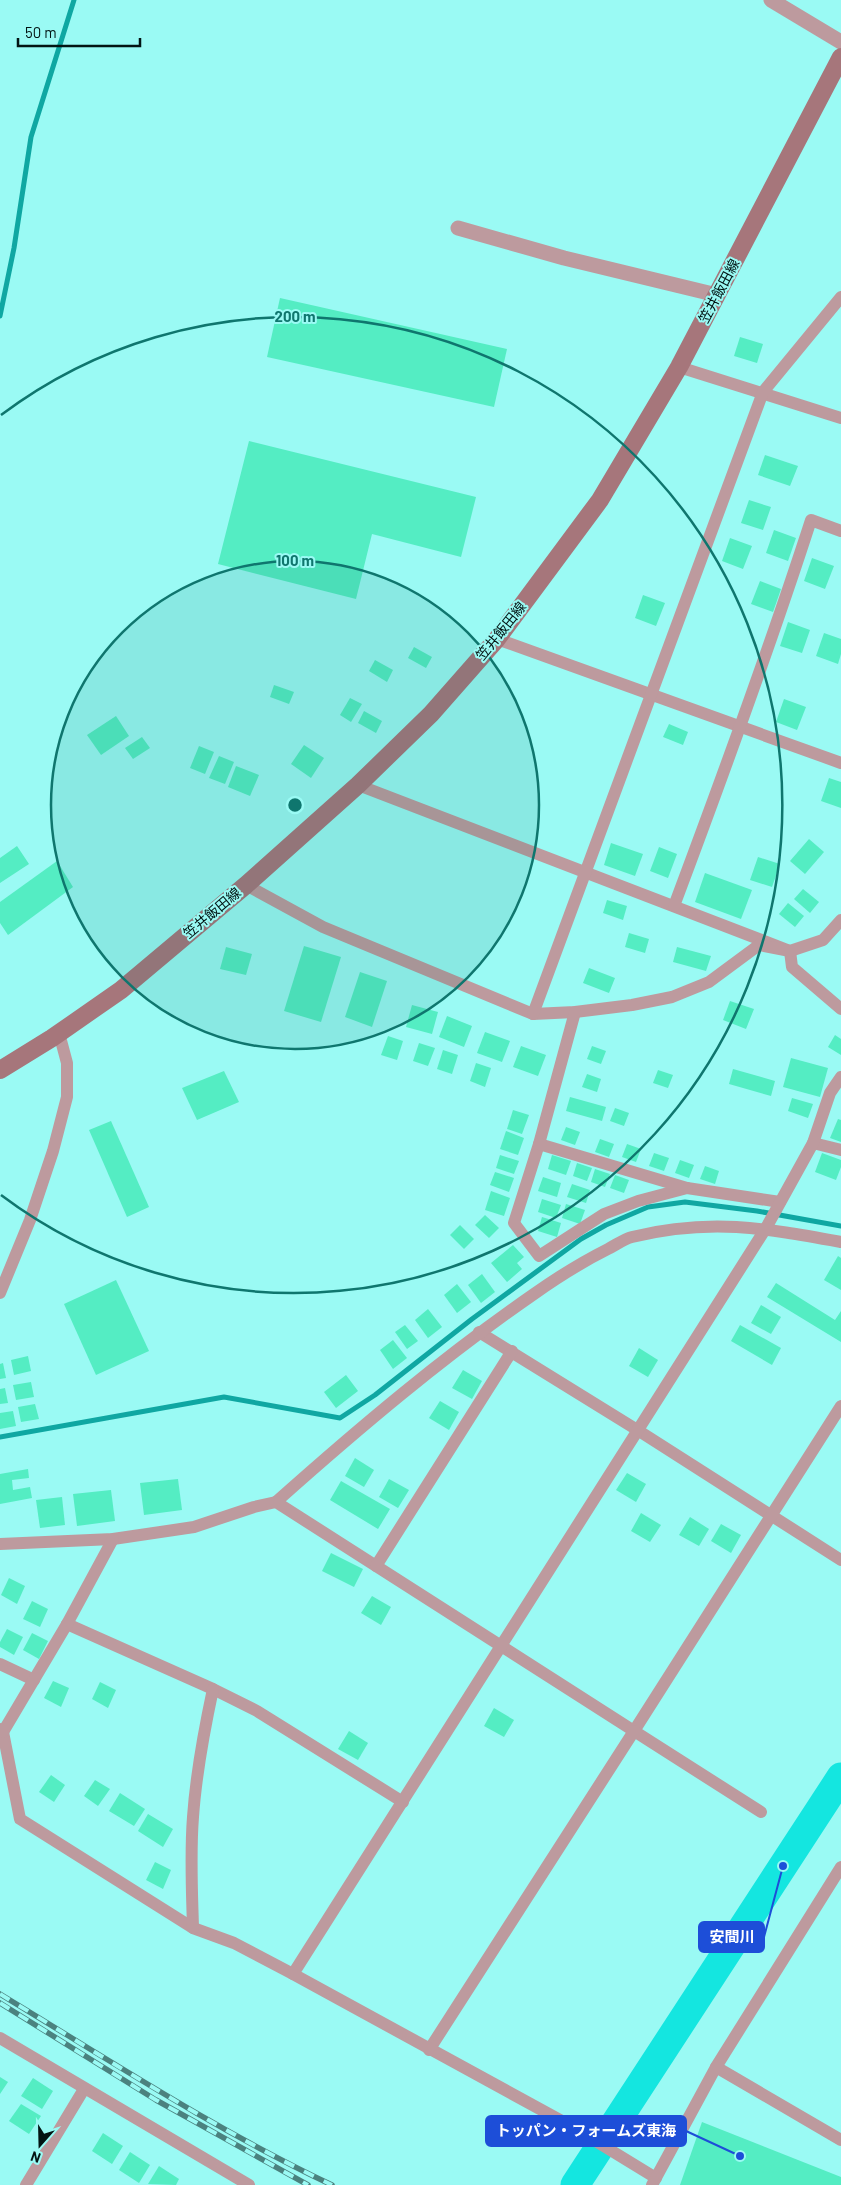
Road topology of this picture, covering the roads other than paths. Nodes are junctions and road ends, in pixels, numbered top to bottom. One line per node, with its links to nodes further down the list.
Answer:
1 (771, 0): 2 (street)
2 (841, 42)
3 (841, 57): 5 (main road, 笠井飯田線)
4 (458, 228): 5 (street)
5 (717, 295): 7 (main road, 笠井飯田線)
6 (841, 297): 8 (street)
7 (679, 367): 8 (street); 11 (main road, 笠井飯田線)
8 (763, 392): 9 (street); 12 (street)
9 (841, 418)
10 (841, 531): 13 (street)
11 (497, 639): 12 (street); 15 (main road, 笠井飯田線)
12 (652, 693): 13 (street); 16 (street)
13 (742, 726): 14 (street); 18 (street)
14 (841, 763)
15 (358, 785): 16 (street); 17 (main road, 笠井飯田線)
16 (586, 873): 18 (street); 23 (street)
17 (246, 885): 23 (street); 24 (main road, 笠井飯田線)
18 (674, 906): 20 (street)
19 (841, 920): 20 (street)
20 (790, 951): 21 (street); 22 (street)
21 (841, 1009)
22 (575, 1012): 23 (street); 28 (street)
23 (533, 1014)
24 (59, 1033): 25 (main road, 笠井飯田線); 34 (street)
25 (0, 1070)
26 (841, 1077): 27 (street)
27 (814, 1143): 29 (street); 31 (street)
28 (540, 1144): 30 (street); 30 (street)
29 (841, 1150)
30 (687, 1188): 31 (street)
31 (779, 1203): 32 (street)
32 (767, 1226): 33 (street); 35 (street); 38 (street)
33 (841, 1242)
34 (0, 1293)
35 (479, 1332): 36 (street); 39 (street)
36 (512, 1351): 38 (street); 44 (street)
37 (841, 1406): 40 (street)
38 (639, 1431): 40 (street); 46 (street)
39 (276, 1502): 41 (street); 44 (street)
40 (772, 1515): 43 (street); 51 (street)
41 (112, 1539): 42 (street); 45 (street)
42 (0, 1544)
43 (841, 1560)
44 (376, 1566): 46 (street)
45 (67, 1624): 48 (street); 49 (street)
46 (502, 1646): 51 (street); 52 (street)
47 (0, 1664): 48 (street)
48 (34, 1680): 50 (street)
49 (213, 1689): 52 (street); 55 (street)
50 (1, 1730): 55 (street)
51 (634, 1731): 53 (street); 58 (street)
52 (403, 1802): 56 (street)
53 (761, 1812)
54 (841, 1867): 59 (street)
55 (193, 1928): 56 (street)
56 (293, 1974): 58 (street)
57 (0, 2038): 60 (street)
58 (429, 2050): 62 (street)
59 (716, 2067): 61 (street); 62 (street)
60 (84, 2088): 63 (street); 64 (street)
61 (841, 2140)
62 (654, 2182)
63 (26, 2185)
64 (248, 2185)

